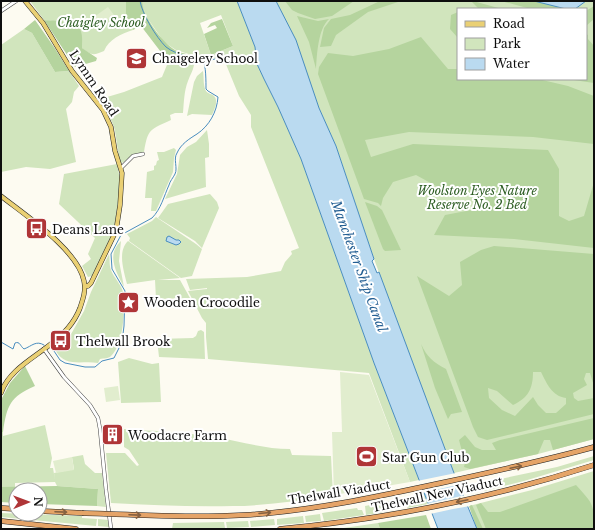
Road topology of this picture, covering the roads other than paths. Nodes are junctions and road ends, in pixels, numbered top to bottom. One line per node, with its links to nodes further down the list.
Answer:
1 (16, 1): 3 (street)
2 (25, 1): 5 (main road, Lymm Road)
3 (1, 11)
4 (143, 154): 5 (street)
5 (121, 168): 7 (main road, Lymm Road)
6 (1, 196): 8 (main road)
7 (94, 276): 8 (main road); 9 (main road, Lymm Road)
8 (84, 279): 9 (main road)
9 (85, 286): 10 (main road)
10 (44, 349): 11 (main road); 17 (street)
11 (1, 393)
12 (594, 447): 14 (highway, Thelwall Viaduct, one-way to 12, bridge)
13 (594, 465): 18 (highway, Thelwall New Viaduct, one-way to 18)
14 (48, 511)
15 (1, 521): 16 (highway)
16 (76, 529)
17 (111, 529)
18 (280, 529)

